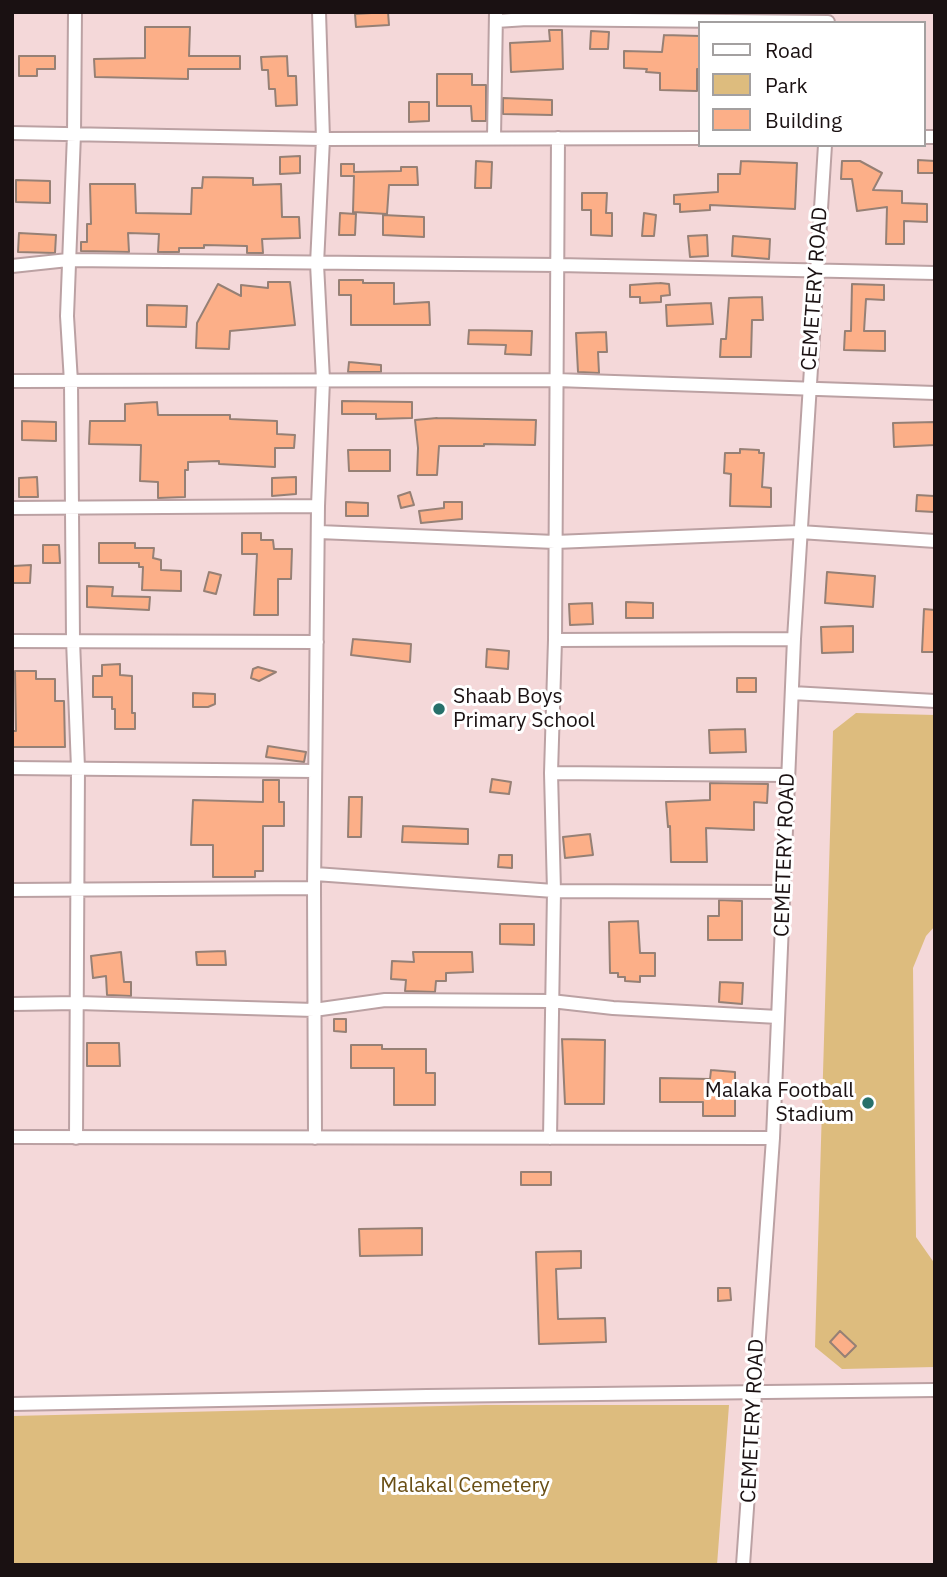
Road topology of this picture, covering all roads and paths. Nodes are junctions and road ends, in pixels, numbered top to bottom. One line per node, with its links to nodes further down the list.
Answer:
1 (75, 12): 6 (street)
2 (319, 12): 10 (street)
3 (496, 17): 4 (street); 7 (street)
4 (698, 21)
5 (12, 133): 6 (street)
6 (74, 134): 10 (street); 12 (street)
7 (494, 138): 8 (street); 10 (street)
8 (558, 138): 9 (street); 14 (street)
9 (698, 138)
10 (323, 139): 13 (street)
11 (825, 147): 16 (street, CEMETERY ROAD)
12 (68, 260): 13 (street); 15 (street); 21 (street)
13 (317, 264): 14 (street); 18 (street)
14 (558, 265): 16 (street); 19 (street)
15 (12, 266)
16 (816, 272): 17 (street); 22 (street, CEMETERY ROAD)
17 (935, 273)
18 (323, 380): 19 (street); 21 (street); 24 (street)
19 (556, 380): 22 (street); 30 (street)
20 (12, 381): 21 (street)
21 (71, 382): 26 (street)
22 (809, 388): 23 (street); 27 (street, CEMETERY ROAD)
23 (935, 393)
24 (318, 506): 26 (street); 28 (street)
25 (12, 508): 26 (street)
26 (72, 509): 32 (street)
27 (800, 532): 29 (street); 30 (street); 31 (street, CEMETERY ROAD)
28 (319, 533): 30 (street); 35 (street)
29 (935, 541)
30 (555, 542): 33 (street)
31 (794, 639): 33 (street); 36 (street, CEMETERY ROAD)
32 (73, 640): 34 (street); 35 (street); 39 (street)
33 (555, 640): 41 (street)
34 (12, 641)
35 (317, 642): 40 (street)
36 (792, 693): 37 (street); 42 (street, CEMETERY ROAD)
37 (935, 701)
38 (12, 768): 39 (street)
39 (78, 768): 40 (street); 46 (street)
40 (315, 771): 43 (street)
41 (551, 773): 42 (street); 47 (street)
42 (788, 775): 48 (street, CEMETERY ROAD)
43 (315, 874): 44 (street); 47 (street)
44 (314, 888): 46 (street); 52 (street)
45 (12, 890): 46 (street)
46 (78, 891): 51 (street)
47 (554, 891): 48 (street); 49 (street)
48 (783, 892): 53 (street, CEMETERY ROAD)
49 (551, 1001): 52 (street); 53 (street); 57 (street)
50 (12, 1003): 51 (street)
51 (78, 1003): 52 (street); 55 (street)
52 (314, 1010): 56 (street)
53 (778, 1017): 58 (street, CEMETERY ROAD)
54 (12, 1137): 55 (street)
55 (76, 1138): 56 (street)
56 (315, 1138): 57 (street)
57 (550, 1138): 58 (street)
58 (773, 1138): 60 (street, CEMETERY ROAD)
59 (935, 1390): 60 (street)
60 (753, 1391): 61 (street); 62 (street, CEMETERY ROAD)
61 (12, 1404)
62 (743, 1565)

